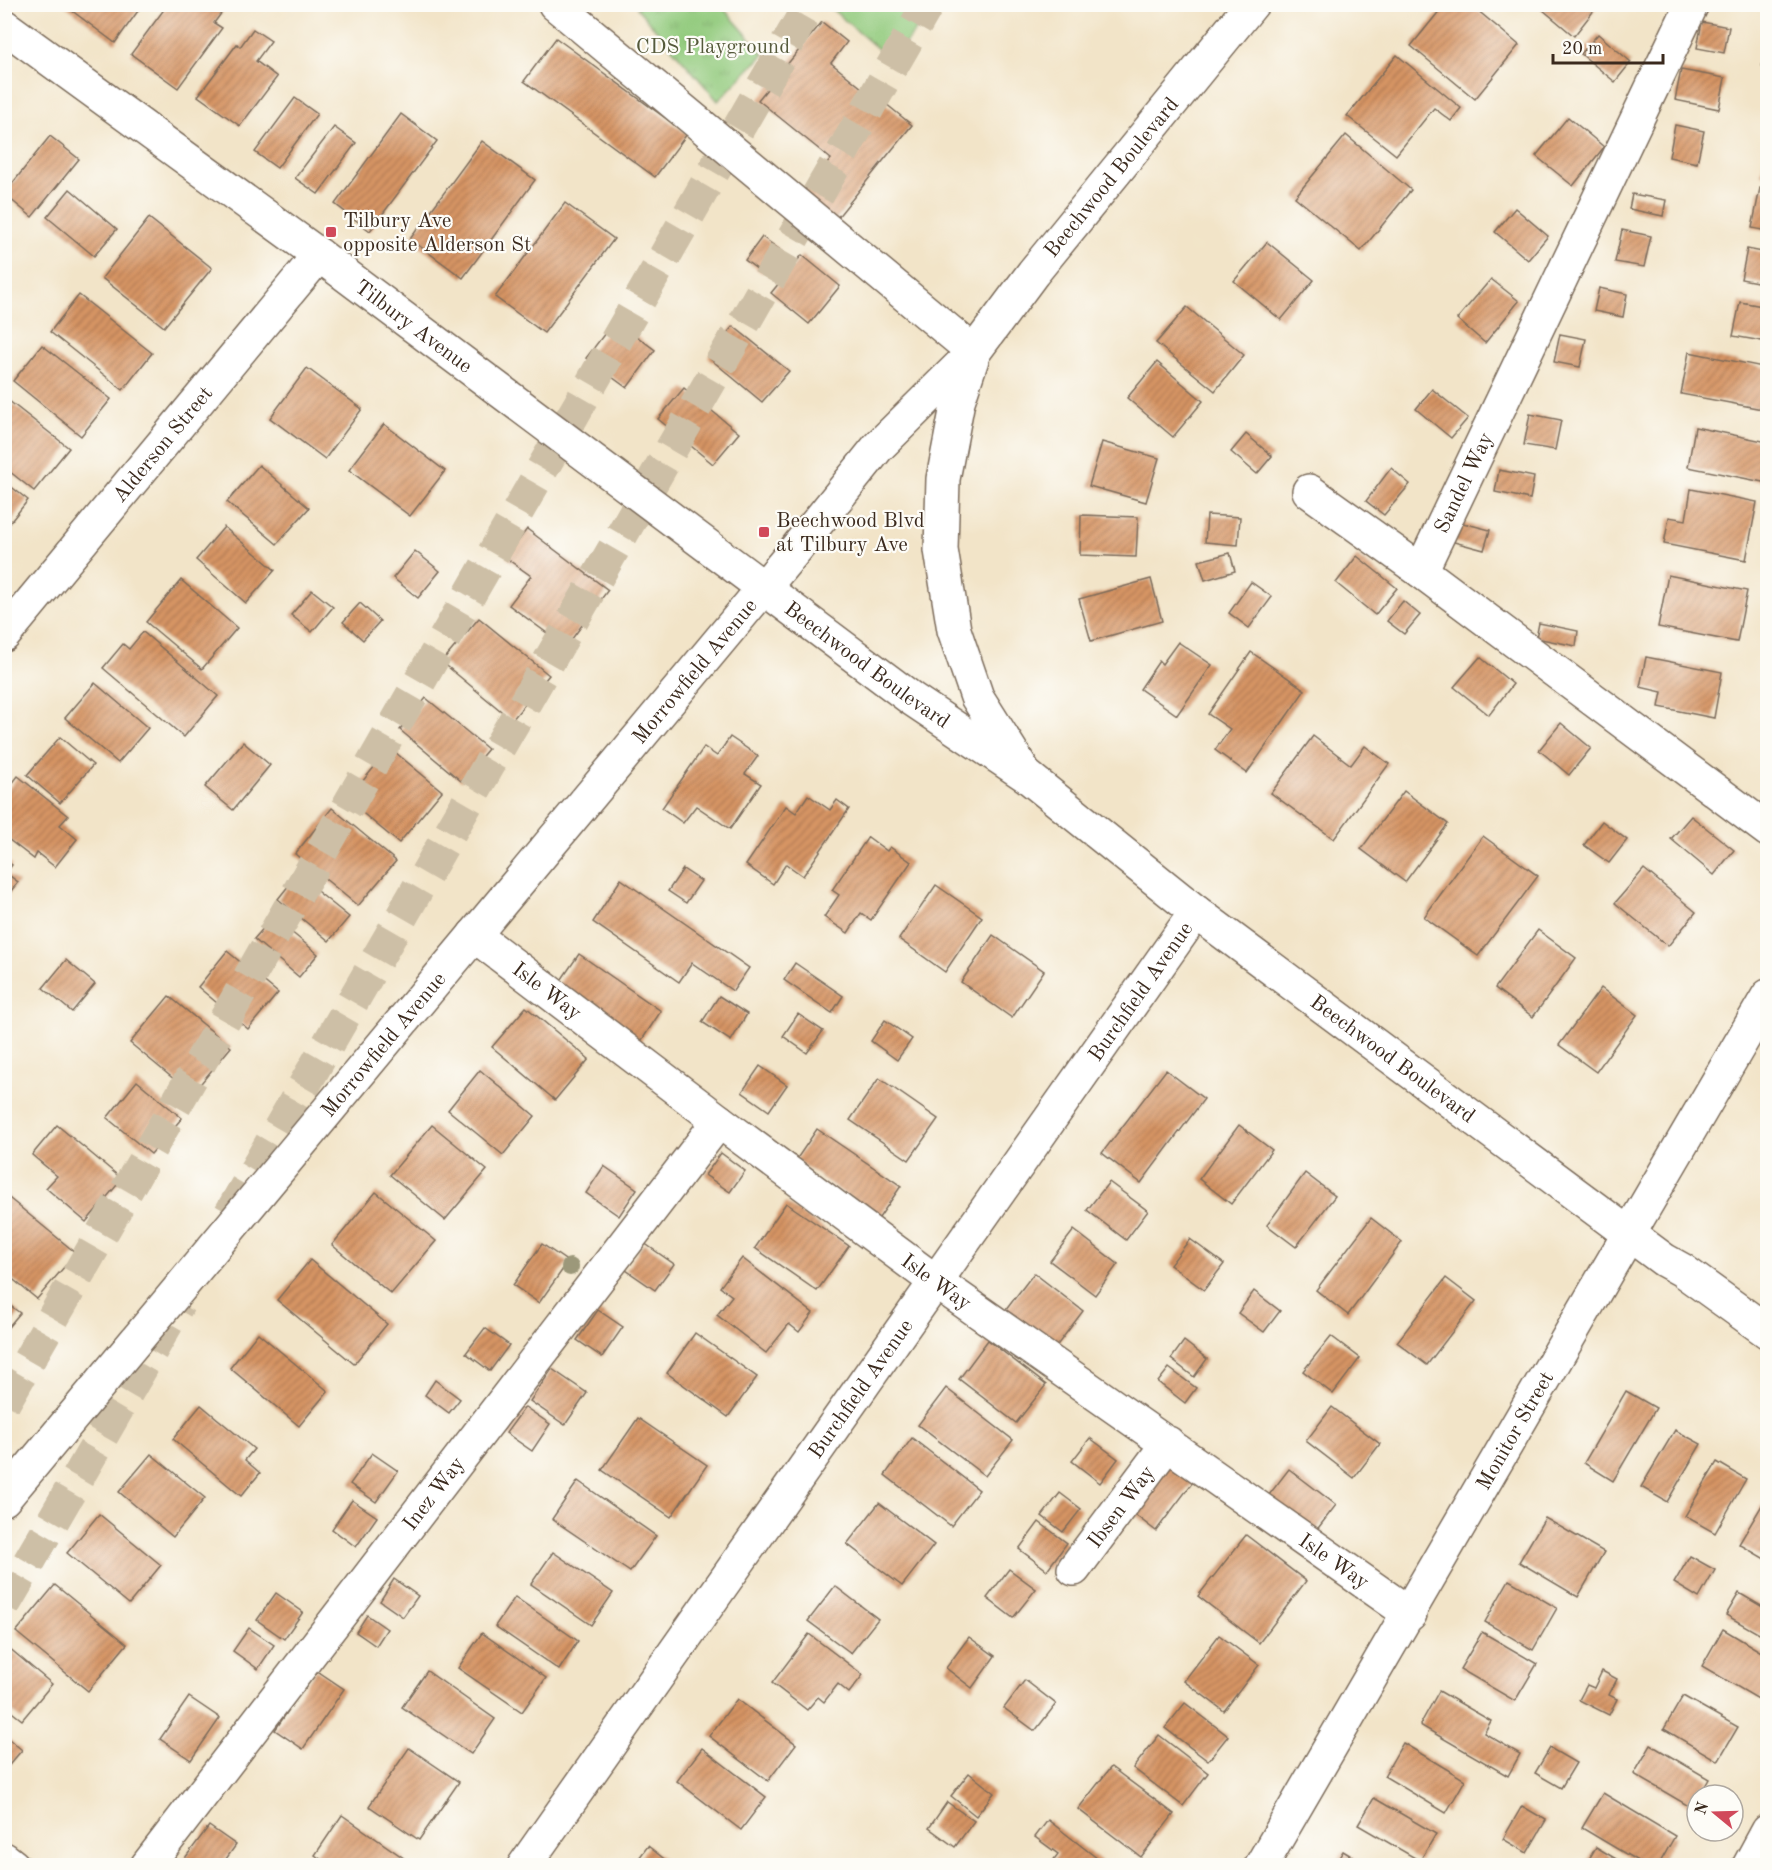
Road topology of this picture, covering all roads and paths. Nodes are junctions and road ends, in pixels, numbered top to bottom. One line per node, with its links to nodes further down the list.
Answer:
1 (555, 4): 6 (street)
2 (1252, 4): 6 (street, Beechwood Boulevard)
3 (1692, 4): 8 (street, Sandel Way)
4 (4, 26): 5 (street, Tilbury Avenue)
5 (319, 255): 9 (street, Tilbury Avenue); 10 (street, Alderson Street)
6 (974, 352): 9 (street, Beechwood Boulevard); 11 (street, Beechwood Boulevard)
7 (1310, 491): 8 (street)
8 (1421, 571): 12 (street)
9 (764, 588): 11 (street, Beechwood Boulevard); 14 (street, Morrowfield Avenue)
10 (4, 635)
11 (1027, 776): 13 (street, Beechwood Boulevard)
12 (1767, 830)
13 (1196, 912): 17 (street, Beechwood Boulevard); 18 (street, Burchfield Avenue)
14 (474, 935): 16 (street, Isle Way); 21 (street, Morrowfield Avenue)
15 (1767, 996): 17 (street, Monitor Street)
16 (719, 1121): 18 (street, Isle Way); 27 (street, Inez Way)
17 (1628, 1233): 19 (street, Beechwood Boulevard); 23 (street, Monitor Street)
18 (935, 1281): 20 (street, Isle Way); 28 (street, Burchfield Avenue)
19 (1767, 1332)
20 (1168, 1443): 22 (street, Ibsen Way); 23 (street, Isle Way)
21 (4, 1499)
22 (1074, 1569)
23 (1410, 1614): 29 (street, Monitor Street)
24 (1767, 1831): 30 (street)
25 (4, 1859): 26 (street)
26 (13, 1866)
27 (147, 1866)
28 (524, 1866)
29 (1261, 1866)
30 (1749, 1866)

